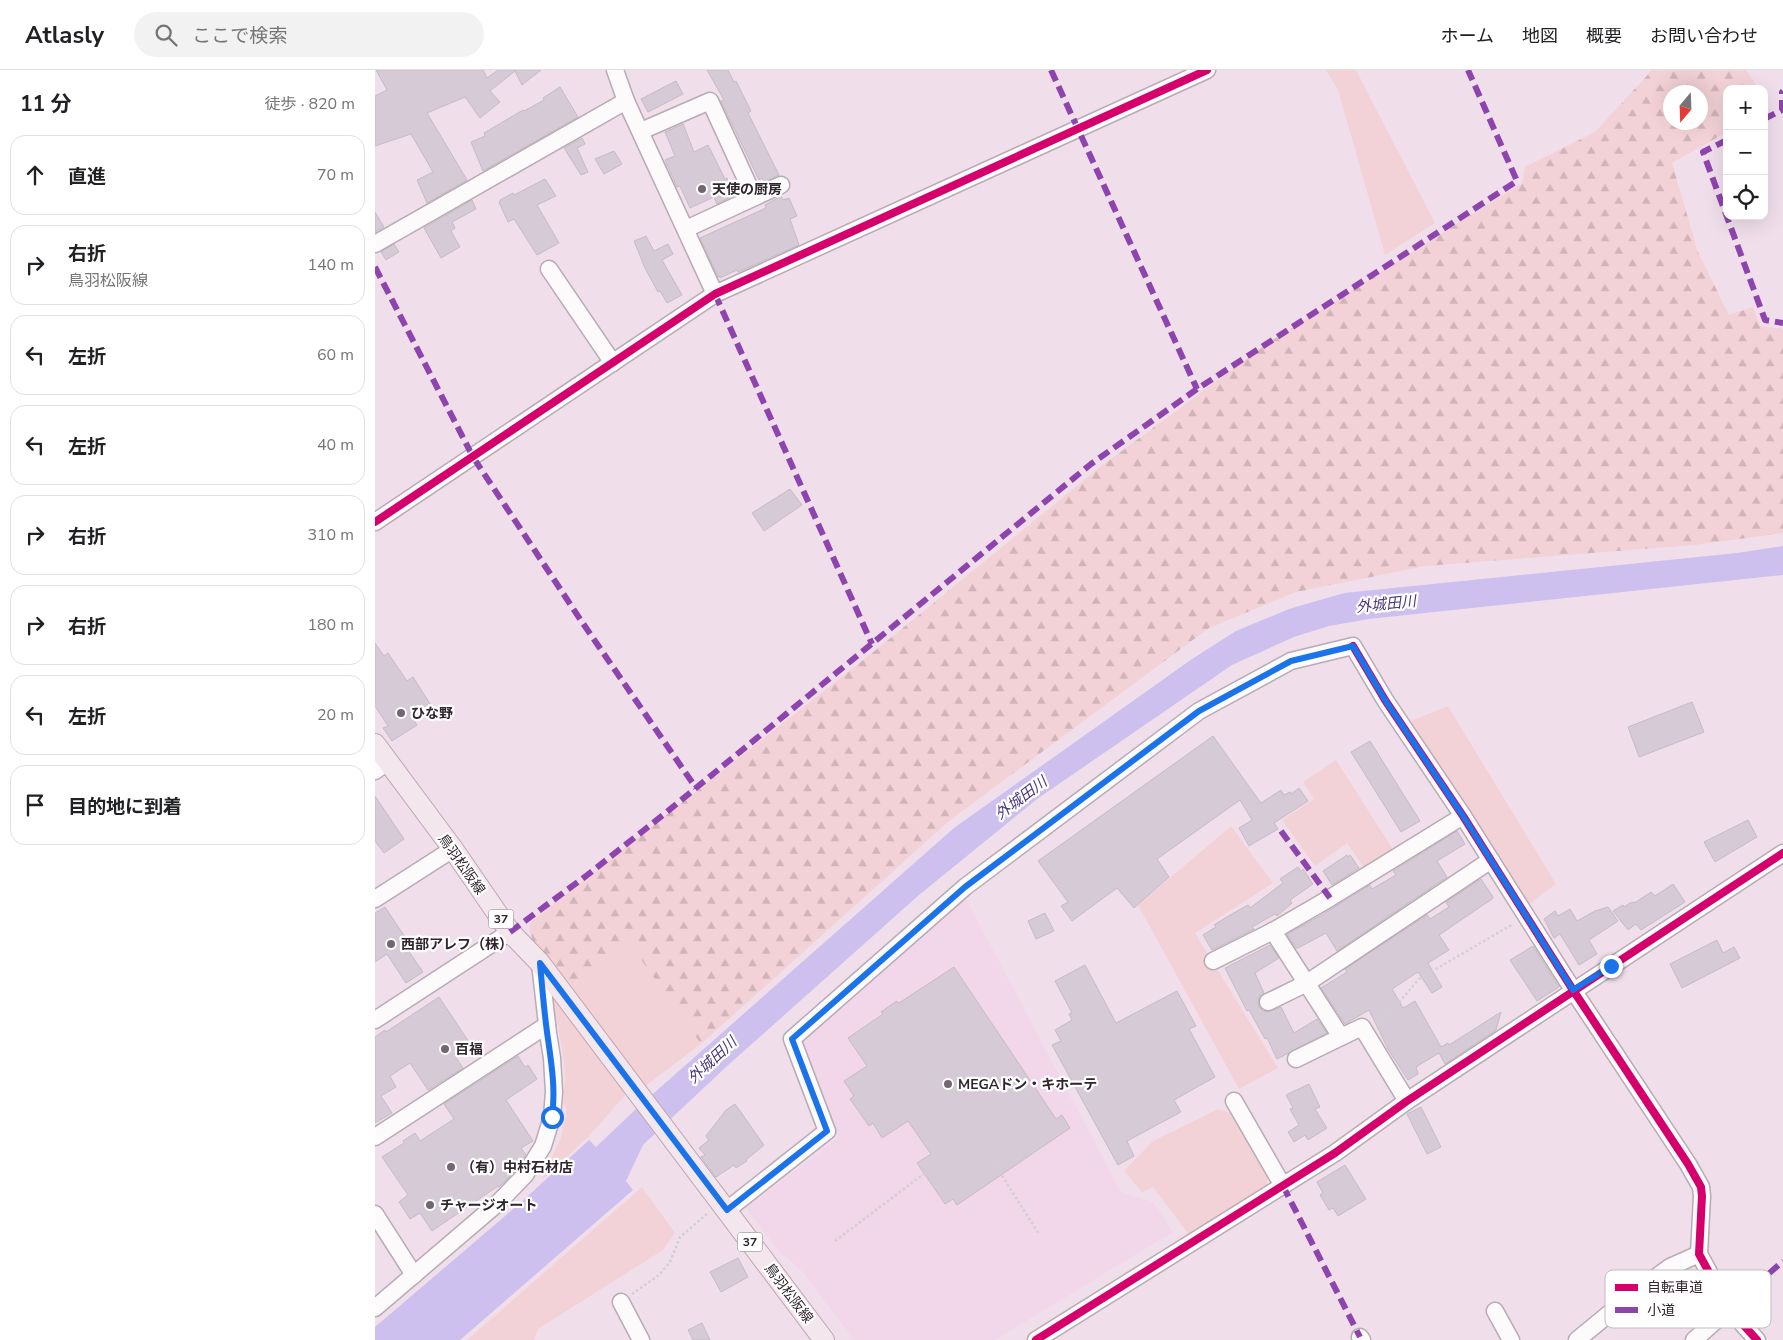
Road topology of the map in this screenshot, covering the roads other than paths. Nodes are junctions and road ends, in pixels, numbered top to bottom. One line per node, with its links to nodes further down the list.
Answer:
1 (615, 70): 3 (street)
2 (1207, 70): 10 (street)
3 (626, 101): 4 (street); 8 (street)
4 (641, 131): 6 (street); 7 (street)
5 (781, 186): 6 (street)
6 (754, 197): 7 (street)
7 (686, 229): 10 (street)
8 (375, 244)
9 (549, 269): 11 (street)
10 (715, 294): 11 (street)
11 (613, 363): 12 (street)
12 (375, 522)
13 (375, 744): 14 (main road, 鳥羽松阪線 / 37)
14 (381, 767): 16 (main road, 鳥羽松阪線 / 37)
15 (1463, 816): 18 (street); 20 (street); 35 (street)
16 (453, 849): 19 (street); 21 (main road, 鳥羽松阪線 / 37)
17 (1783, 853): 25 (street)
18 (1491, 860): 24 (street); 25 (street)
19 (375, 899)
20 (1273, 931): 22 (street); 24 (street)
21 (509, 932): 23 (main road, 鳥羽松阪線 / 37); 27 (street)
22 (1213, 962)
23 (540, 963): 28 (street); 35 (main road, 鳥羽松阪線 / 37)
24 (1307, 983): 26 (street); 29 (street)
25 (1573, 990): 32 (street); 37 (street)
26 (1268, 1002)
27 (375, 1020)
28 (547, 1025): 33 (street); 40 (street)
29 (1341, 1037): 30 (street); 32 (street)
30 (1295, 1059)
31 (1234, 1101): 34 (street)
32 (1407, 1102): 34 (street)
33 (375, 1137)
34 (1283, 1186): 49 (street)
35 (727, 1210): 48 (main road, 鳥羽松阪線 / 37)
36 (376, 1219): 40 (street)
37 (1699, 1254): 38 (street); 39 (street)
38 (1666, 1270)
39 (1708, 1270)
40 (414, 1275): 42 (street)
41 (621, 1302): 47 (street)
42 (375, 1308)
43 (1495, 1311): 50 (street)
44 (1605, 1317): 51 (street)
45 (1707, 1328): 52 (street)
46 (1746, 1328): 53 (street)
47 (641, 1340)
48 (824, 1340)
49 (1036, 1340)
50 (1511, 1340)
51 (1577, 1340)
52 (1694, 1340)
53 (1757, 1340)

